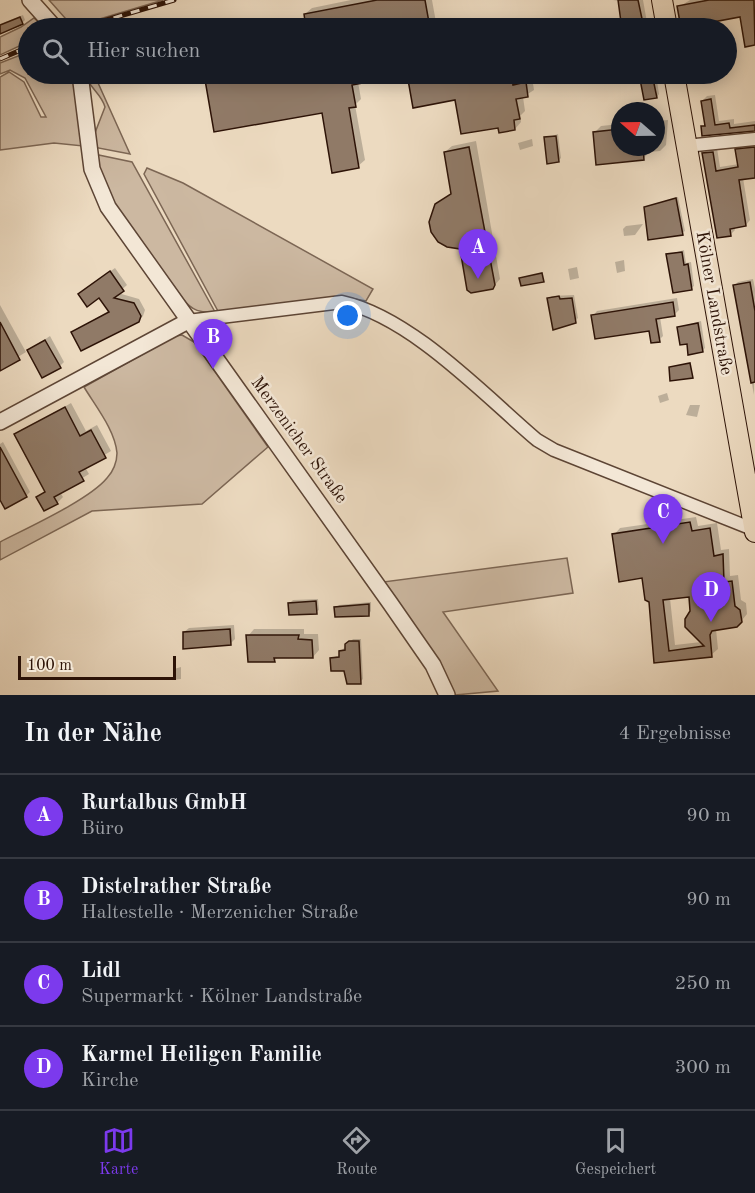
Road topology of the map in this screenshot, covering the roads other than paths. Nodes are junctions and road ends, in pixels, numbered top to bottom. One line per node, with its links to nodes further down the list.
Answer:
1 (30, 0): 3 (street)
2 (662, 0): 4 (main road)
3 (46, 18)
4 (665, 18)
5 (81, 84): 9 (street, Merzenicher Straße)
6 (676, 84): 8 (main road, Kölner Landstraße)
7 (755, 139): 8 (street)
8 (686, 146): 11 (main road, Kölner Landstraße)
9 (188, 321): 10 (street); 11 (street); 12 (street, Merzenicher Straße)
10 (0, 422)
11 (755, 531)
12 (447, 695)

